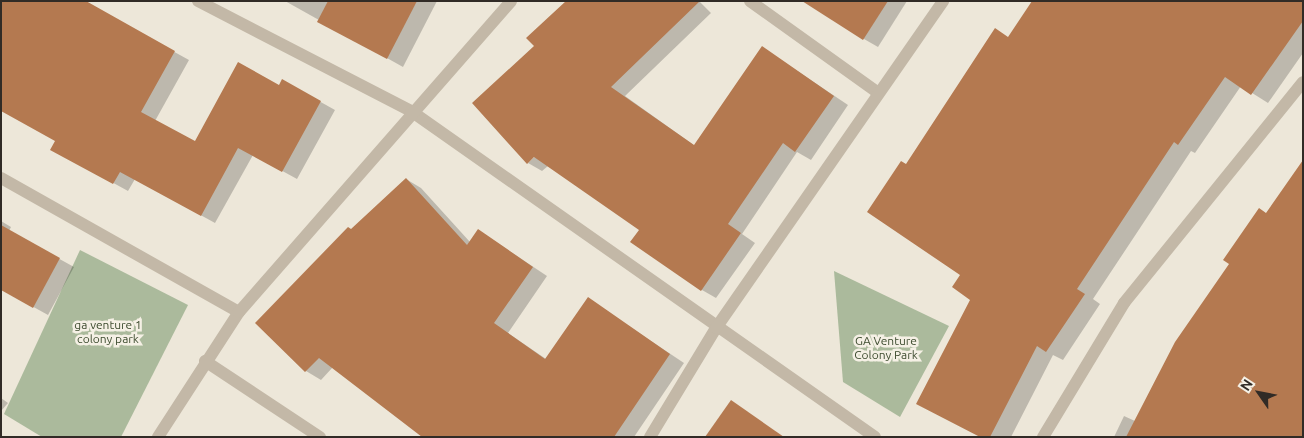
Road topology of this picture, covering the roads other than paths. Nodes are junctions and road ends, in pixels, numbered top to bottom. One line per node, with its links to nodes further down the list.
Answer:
1 (198, 1): 7 (street)
2 (511, 1): 7 (street)
3 (750, 1): 6 (street)
4 (943, 1): 6 (street)
5 (1303, 82): 16 (street)
6 (877, 92): 10 (street)
7 (412, 111): 9 (street); 10 (street)
8 (1, 178): 9 (street)
9 (239, 312): 11 (street)
10 (716, 328): 14 (street); 15 (street)
11 (205, 361): 12 (street); 13 (street)
12 (158, 437)
13 (320, 437)
14 (650, 437)
15 (875, 437)
16 (1043, 437)

